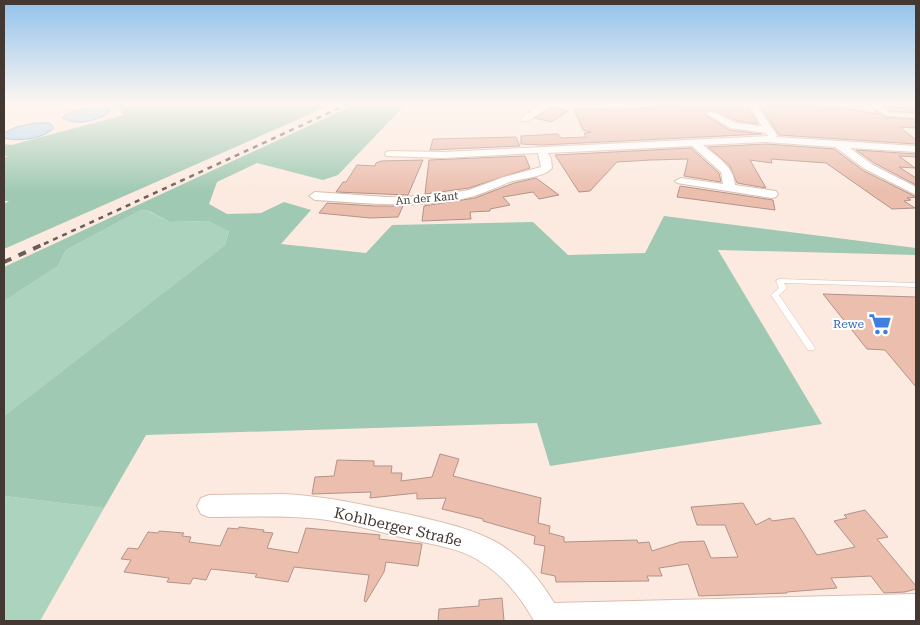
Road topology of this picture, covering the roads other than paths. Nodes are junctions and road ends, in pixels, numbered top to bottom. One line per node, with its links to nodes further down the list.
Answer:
1 (770, 133): 2 (street)
2 (774, 139): 3 (street); 4 (street)
3 (695, 143): 6 (street); 9 (street)
4 (837, 143): 5 (street); 10 (street)
5 (916, 148)
6 (541, 150): 7 (street); 12 (street, An der Kant)
7 (390, 154)
8 (681, 180): 9 (street)
9 (729, 188): 11 (street)
10 (916, 192)
11 (772, 194)
12 (315, 196)
13 (916, 285): 14 (lane)
14 (811, 348)
15 (209, 506): 17 (street, Kohlberger Straße)
16 (916, 608): 17 (street, Kohlberger Straße)
17 (546, 619)

